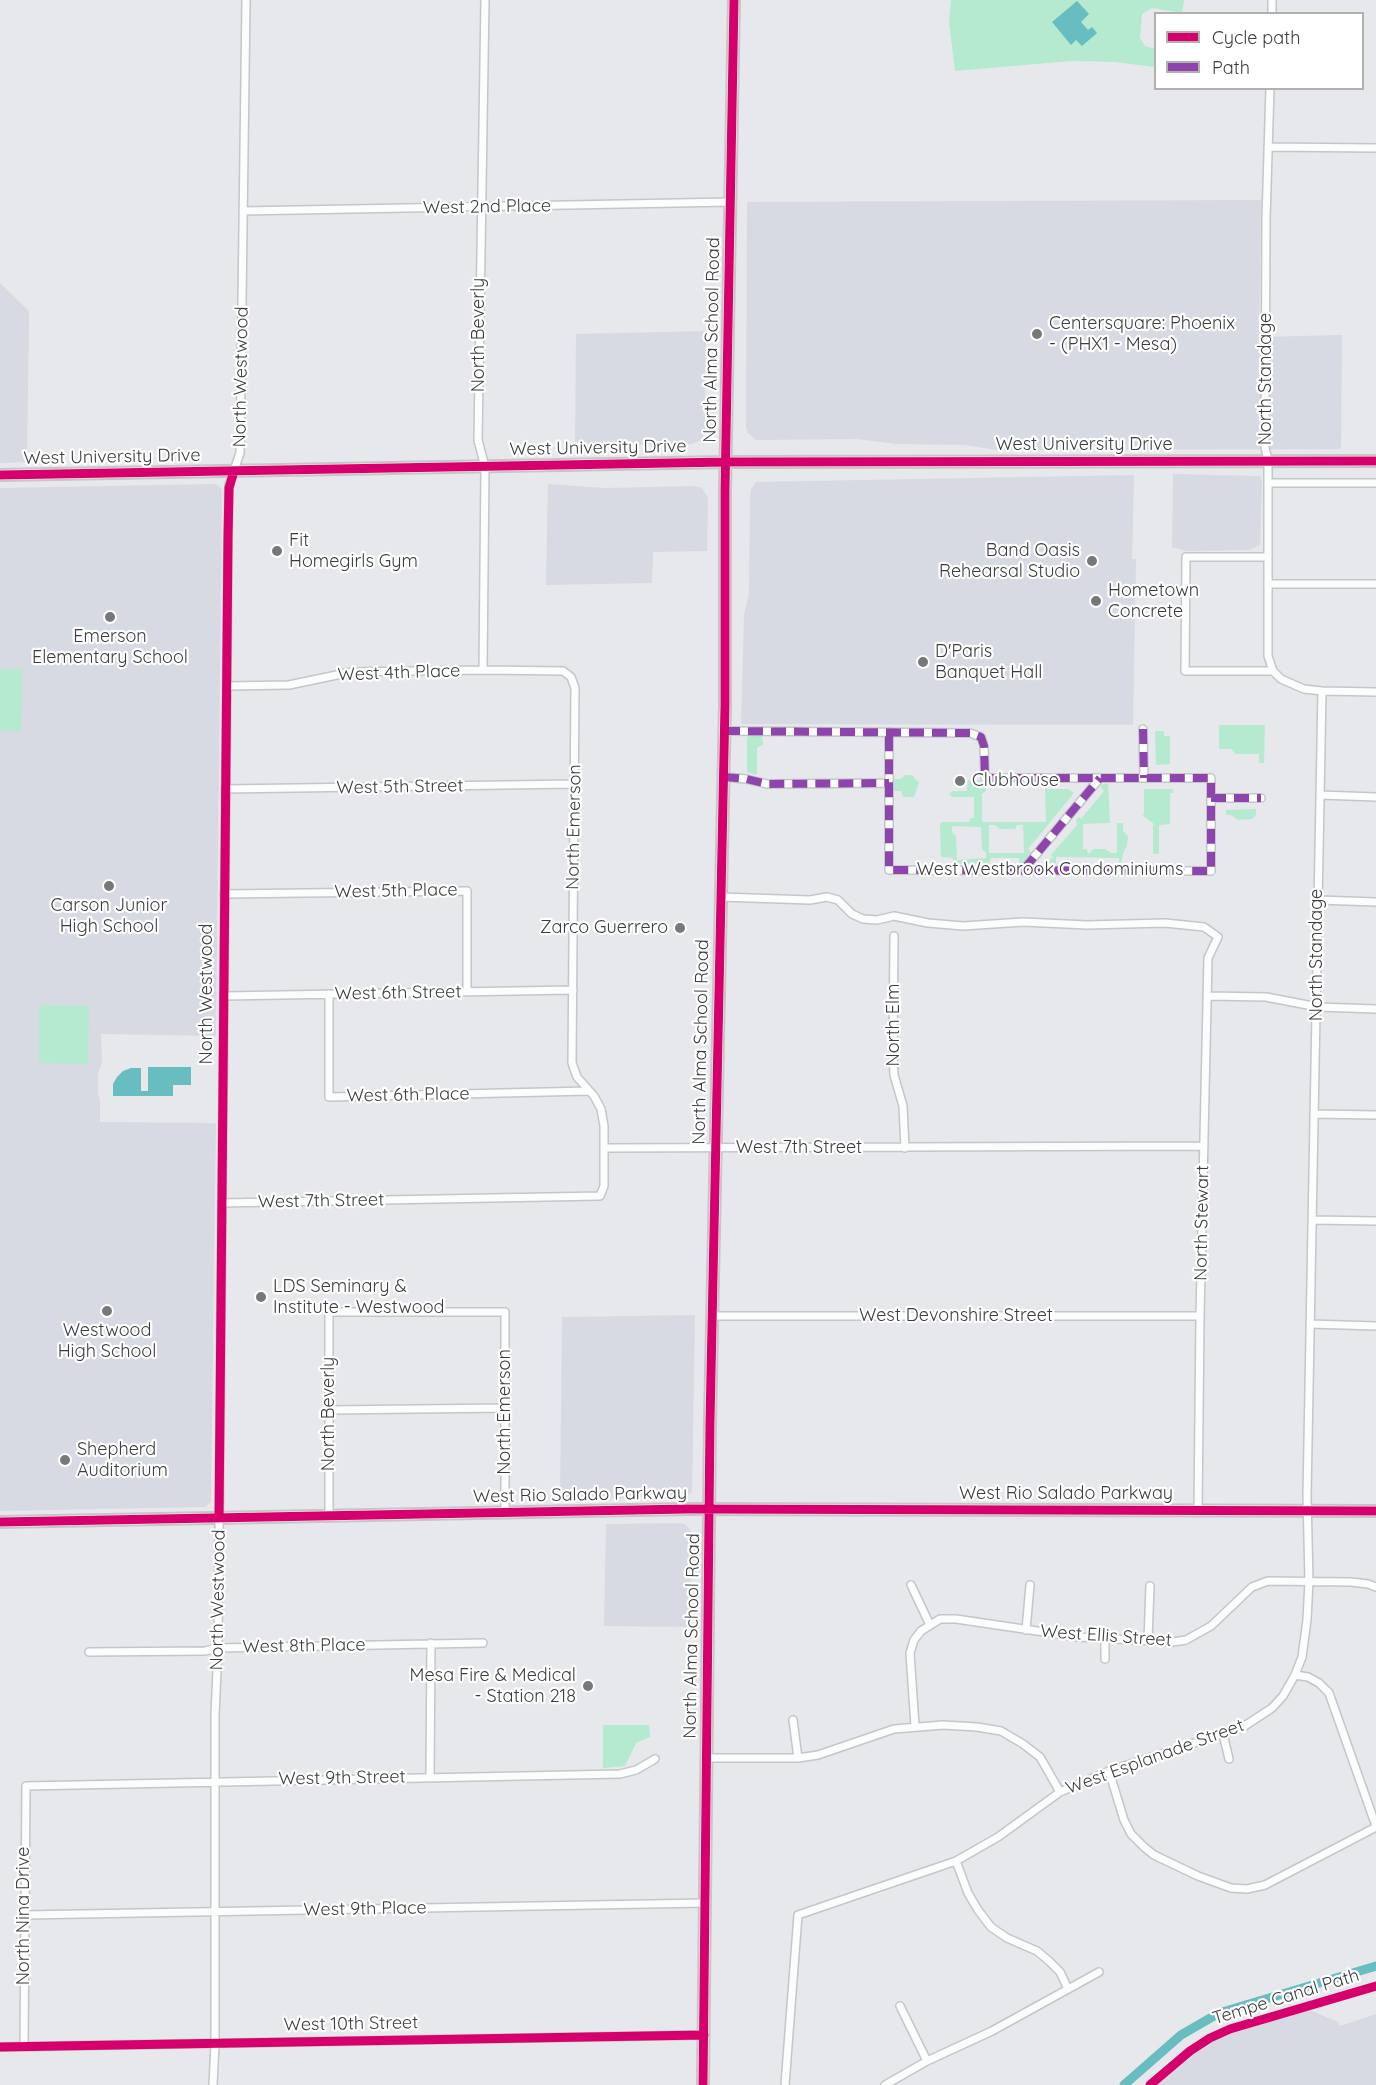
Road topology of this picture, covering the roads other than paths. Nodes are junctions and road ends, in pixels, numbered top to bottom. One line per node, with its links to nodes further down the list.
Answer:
1 (246, 0): 9 (street, North Westwood)
2 (485, 0): 8 (street, North Beverly)
3 (734, 0): 7 (main road, North Alma School Road)
4 (1270, 90): 5 (street, North Standage)
5 (1268, 147): 6 (street); 10 (street, North Standage)
6 (1376, 148)
7 (731, 202): 8 (street, West 2nd Place); 12 (main road, North Alma School Road)
8 (481, 207): 9 (street, West 2nd Place); 13 (street, North Beverly)
9 (243, 211): 14 (street, North Westwood)
10 (1268, 461): 11 (main road, West University Drive); 12 (main road, West University Drive); 16 (street, North Standage)
11 (1376, 461)
12 (727, 462): 13 (main road, West University Drive); 28 (main road, North Alma School Road)
13 (485, 466): 14 (main road, West University Drive); 21 (street, North Beverly)
14 (234, 471): 15 (main road, West University Drive); 24 (street, North Westwood)
15 (0, 476)
16 (1268, 483): 17 (street); 18 (street, North Standage)
17 (1376, 483)
18 (1268, 556): 19 (street, North Standage); 22 (street)
19 (1268, 584): 20 (street); 22 (street, North Standage)
20 (1376, 584)
21 (483, 670): 23 (street, West 4th Place); 24 (street, West 4th Place)
22 (1274, 671): 25 (street)
23 (571, 677): 34 (street, North Emerson)
24 (227, 686): 35 (street, North Westwood)
25 (1322, 690): 26 (street); 36 (street, North Standage)
26 (1376, 692)
27 (1143, 729): 32 (street)
28 (724, 731): 29 (street); 30 (main road, North Alma School Road)
29 (889, 732): 31 (street); 33 (street)
30 (724, 777): 33 (street); 42 (main road, North Alma School Road)
31 (1100, 778): 32 (street); 40 (street)
32 (1144, 778): 38 (street)
33 (889, 783): 40 (street, West Westbrook Condominiums)
34 (575, 784): 35 (street, West 5th Street); 46 (street, North Emerson)
35 (225, 789): 41 (street, North Westwood)
36 (1320, 795): 37 (street); 43 (street, North Standage)
37 (1376, 797)
38 (1211, 798): 39 (street); 40 (street, West Westbrook Condominiums)
39 (1261, 798)
40 (1024, 869)
41 (224, 894): 47 (street, West 5th Place); 49 (street, North Westwood)
42 (721, 897): 50 (street, North Stewart); 58 (main road, North Alma School Road)
43 (1318, 900): 44 (street); 51 (street, North Standage)
44 (1376, 902)
45 (894, 936): 59 (street, North Elm)
46 (573, 990): 47 (street, West 6th Street); 53 (street, North Emerson)
47 (467, 992): 48 (street, West 6th Street)
48 (329, 994): 49 (street, West 6th Street); 53 (street, West 6th Place)
49 (224, 996): 60 (street, North Westwood)
50 (1208, 996): 51 (street); 56 (street, North Stewart)
51 (1317, 1007): 52 (street); 54 (street, North Standage)
52 (1376, 1009)
53 (590, 1091): 57 (street, North Emerson)
54 (1314, 1114): 55 (street); 61 (street, North Standage)
55 (1376, 1115)
56 (1204, 1146): 59 (street, West 7th Street); 65 (street, North Stewart)
57 (604, 1148): 58 (street, West 7th Street); 60 (street, West 7th Street)
58 (715, 1148): 59 (street, West 7th Street); 64 (main road, North Alma School Road)
59 (905, 1148)
60 (222, 1203): 76 (street, North Westwood)
61 (1313, 1220): 62 (street); 66 (street, North Standage)
62 (1376, 1221)
63 (505, 1312): 68 (street, North Emerson); 69 (street, North Beverly)
64 (712, 1316): 65 (street, West Devonshire Street); 70 (main road, North Alma School Road)
65 (1200, 1316): 73 (street, North Stewart)
66 (1310, 1324): 67 (street); 71 (street, North Standage)
67 (1376, 1326)
68 (504, 1408): 69 (street); 74 (street, North Emerson)
69 (329, 1410): 75 (street, North Beverly)
70 (710, 1509): 73 (main road, West Rio Salado Parkway); 74 (main road, West Rio Salado Parkway); 96 (main road, North Alma School Road)
71 (1307, 1510): 72 (main road, West Rio Salado Parkway); 73 (main road, West Rio Salado Parkway); 78 (street, North Standage)
72 (1376, 1510)
73 (1198, 1511)
74 (505, 1512): 75 (main road, West Rio Salado Parkway)
75 (329, 1516): 76 (main road, West Rio Salado Parkway)
76 (219, 1518): 77 (main road, West Rio Salado Parkway); 89 (street, North Westwood)
77 (0, 1522)
78 (1309, 1581): 82 (street, West Ellis Street); 86 (street, West Ellis Street); 92 (street, North Standage)
79 (911, 1585): 83 (street)
80 (1030, 1585): 84 (street, West Ellis Street)
81 (1150, 1586): 86 (street)
82 (1376, 1587)
83 (930, 1625): 84 (street, West Ellis Street); 94 (street)
84 (1026, 1630): 85 (street, West Ellis Street)
85 (1106, 1639): 86 (street, West Ellis Street); 91 (street)
86 (1148, 1641)
87 (431, 1643): 88 (street, West 8th Place); 89 (street, West 8th Place); 101 (street)
88 (483, 1643)
89 (218, 1648): 90 (street, West 8th Place); 102 (street, North Westwood)
90 (89, 1652)
91 (1104, 1659)
92 (1295, 1675): 95 (street, West Esplanade Street); 105 (street)
93 (794, 1720): 97 (street)
94 (915, 1726): 97 (street); 104 (street)
95 (1222, 1734): 99 (street); 100 (street, West Esplanade Street)
96 (707, 1758): 97 (street); 107 (main road, North Alma School Road)
97 (798, 1758)
98 (655, 1759): 101 (street, West 9th Street)
99 (1229, 1759)
100 (1109, 1771): 104 (street, West Esplanade Street); 105 (street)
101 (430, 1777): 102 (street, West 9th Street)
102 (214, 1781): 103 (street, West 9th Street); 108 (street, North Westwood)
103 (26, 1786): 109 (street, North Nina Drive)
104 (1060, 1792): 106 (street, West Esplanade Street)
105 (1376, 1827)
106 (956, 1861): 111 (street); 120 (street, West Esplanade Street)
107 (706, 1903): 108 (street, West 9th Place); 113 (main road, North Alma School Road)
108 (215, 1913): 109 (street, West 9th Place); 114 (street, North Westwood)
109 (24, 1915): 115 (street, North Nina Drive)
110 (1099, 1972): 111 (street)
111 (1068, 1989): 117 (street)
112 (900, 2006): 117 (street)
113 (704, 2035): 114 (street, West 10th Street); 119 (main road, North Alma School Road)
114 (215, 2044): 115 (street, West 10th Street); 118 (street, North Westwood)
115 (24, 2046): 116 (street, West 10th Street)
116 (0, 2047)
117 (927, 2061): 121 (street)
118 (213, 2085)
119 (703, 2085)
120 (785, 2085)
121 (885, 2085)

